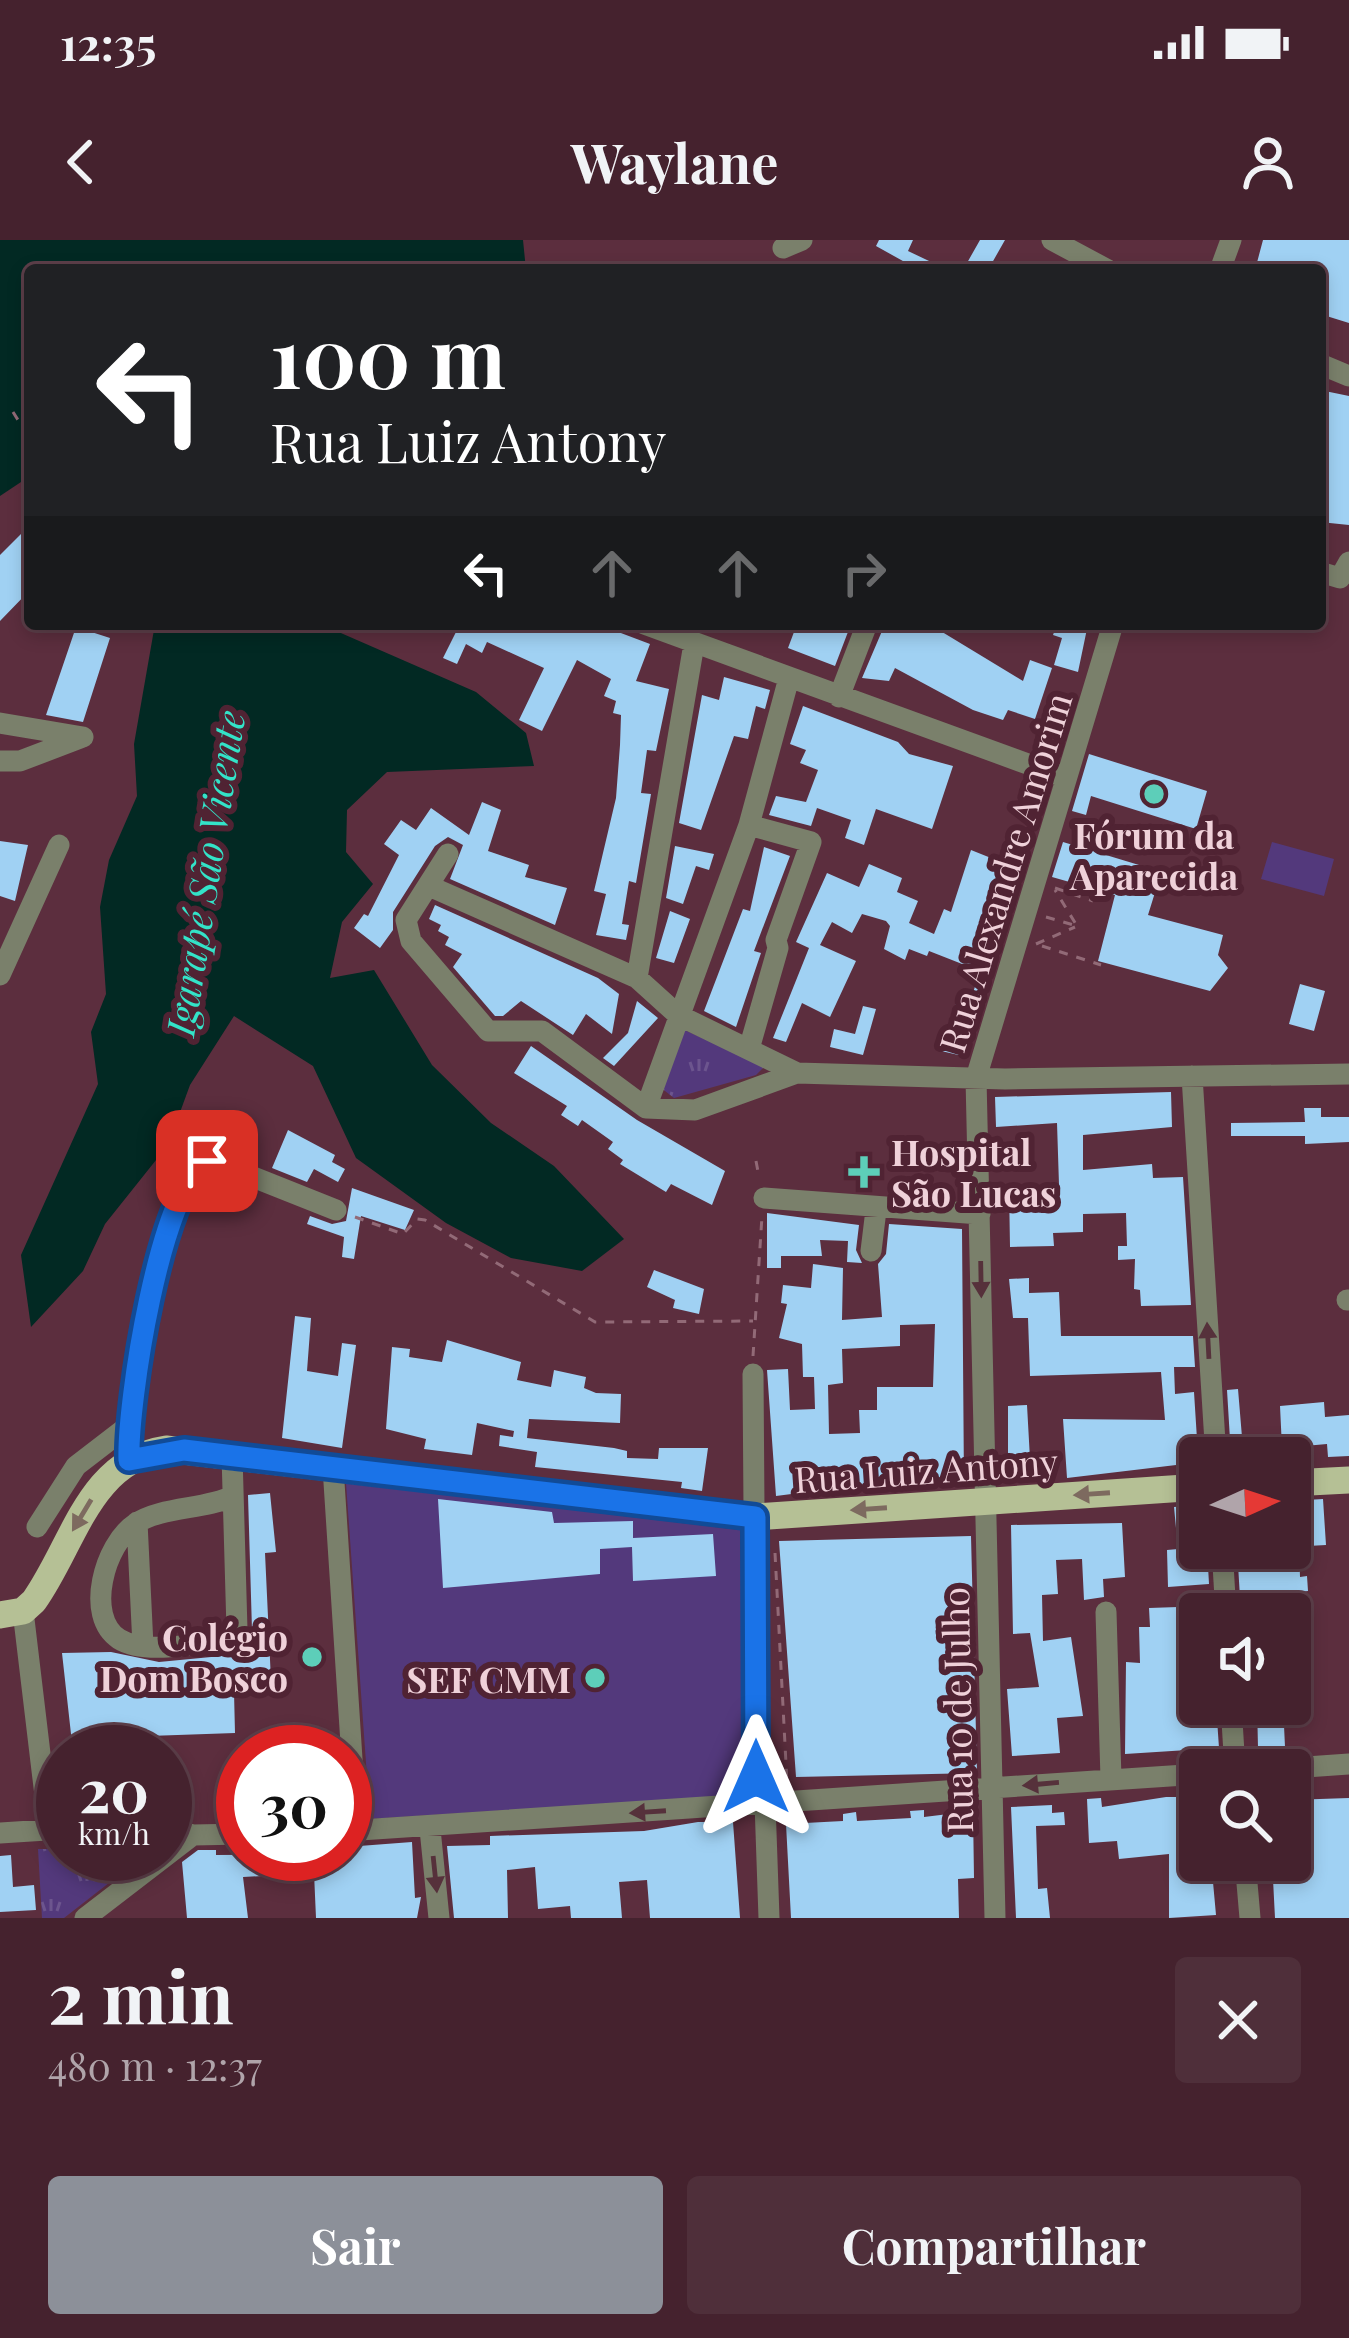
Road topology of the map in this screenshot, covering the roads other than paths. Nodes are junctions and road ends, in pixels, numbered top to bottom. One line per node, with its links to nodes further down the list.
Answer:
1 (1052, 240): 2 (street)
2 (1097, 264)
3 (1349, 562): 4 (street)
4 (1326, 574)
5 (659, 630): 8 (street)
6 (865, 630): 10 (street)
7 (1111, 630): 13 (street, Rua Alexandre Amorim)
8 (694, 644): 9 (street); 19 (street)
9 (789, 678): 10 (street); 14 (street)
10 (839, 697): 13 (street)
11 (0, 722): 12 (street)
12 (0, 761)
13 (1066, 778): 25 (street, Rua Alexandre Amorim)
14 (749, 824): 20 (street); 21 (street)
15 (59, 845): 18 (street)
16 (448, 854): 17 (street)
17 (429, 886): 19 (street); 26 (street)
18 (0, 975)
19 (637, 978): 20 (street)
20 (679, 1015): 21 (street); 26 (street)
21 (749, 1049): 22 (street)
22 (797, 1073): 25 (street); 26 (street)
23 (1349, 1074): 24 (street)
24 (1192, 1076): 25 (street); 34 (street, one-way to 24)
25 (976, 1078): 30 (street, Rua Alexandre Amorim)
26 (646, 1108)
27 (764, 1198): 29 (street)
28 (336, 1210): 33 (street)
29 (876, 1210): 30 (street); 31 (street)
30 (980, 1214): 42 (street, Rua Alexandre Amorim, one-way to 42)
31 (872, 1251)
32 (753, 1374): 43 (street)
33 (128, 1426): 36 (street); 45 (street)
34 (1215, 1437)
35 (232, 1456): 36 (main road, Rua Luiz Antony); 37 (main road, Rua Luiz Antony); 41 (street)
36 (129, 1460): 47 (main road, one-way to 47)
37 (333, 1467): 43 (main road, Rua Luiz Antony); 49 (street)
38 (1349, 1480): 39 (main road)
39 (1311, 1482)
40 (1179, 1488): 42 (main road, Rua Luiz Antony, one-way to 42)
41 (233, 1496): 44 (street); 48 (street)
42 (984, 1501): 43 (main road, Rua Luiz Antony, one-way to 43); 56 (street, Rua 10 de Julho)
43 (769, 1516): 54 (street)
44 (137, 1522): 48 (street); 48 (street)
45 (37, 1527)
46 (1106, 1612): 55 (street)
47 (12, 1613): 50 (street)
48 (143, 1646)
49 (350, 1725)
50 (36, 1731)
51 (1349, 1764): 52 (street)
52 (1311, 1767)
53 (1179, 1775): 55 (street)
54 (756, 1777)
55 (1111, 1779): 56 (street, one-way to 56)
56 (989, 1789): 57 (street); 68 (street, Rua 10 de Julho)
57 (765, 1803): 58 (street, one-way to 58); 67 (street)
58 (430, 1829): 60 (street); 66 (street, one-way to 66)
59 (36, 1830): 61 (street)
60 (372, 1831)
61 (0, 1833)
62 (193, 1835): 63 (street); 65 (street)
63 (216, 1835)
64 (1246, 1881): 69 (street)
65 (85, 1918)
66 (439, 1918)
67 (769, 1918)
68 (995, 1918)
69 (1250, 1918)

